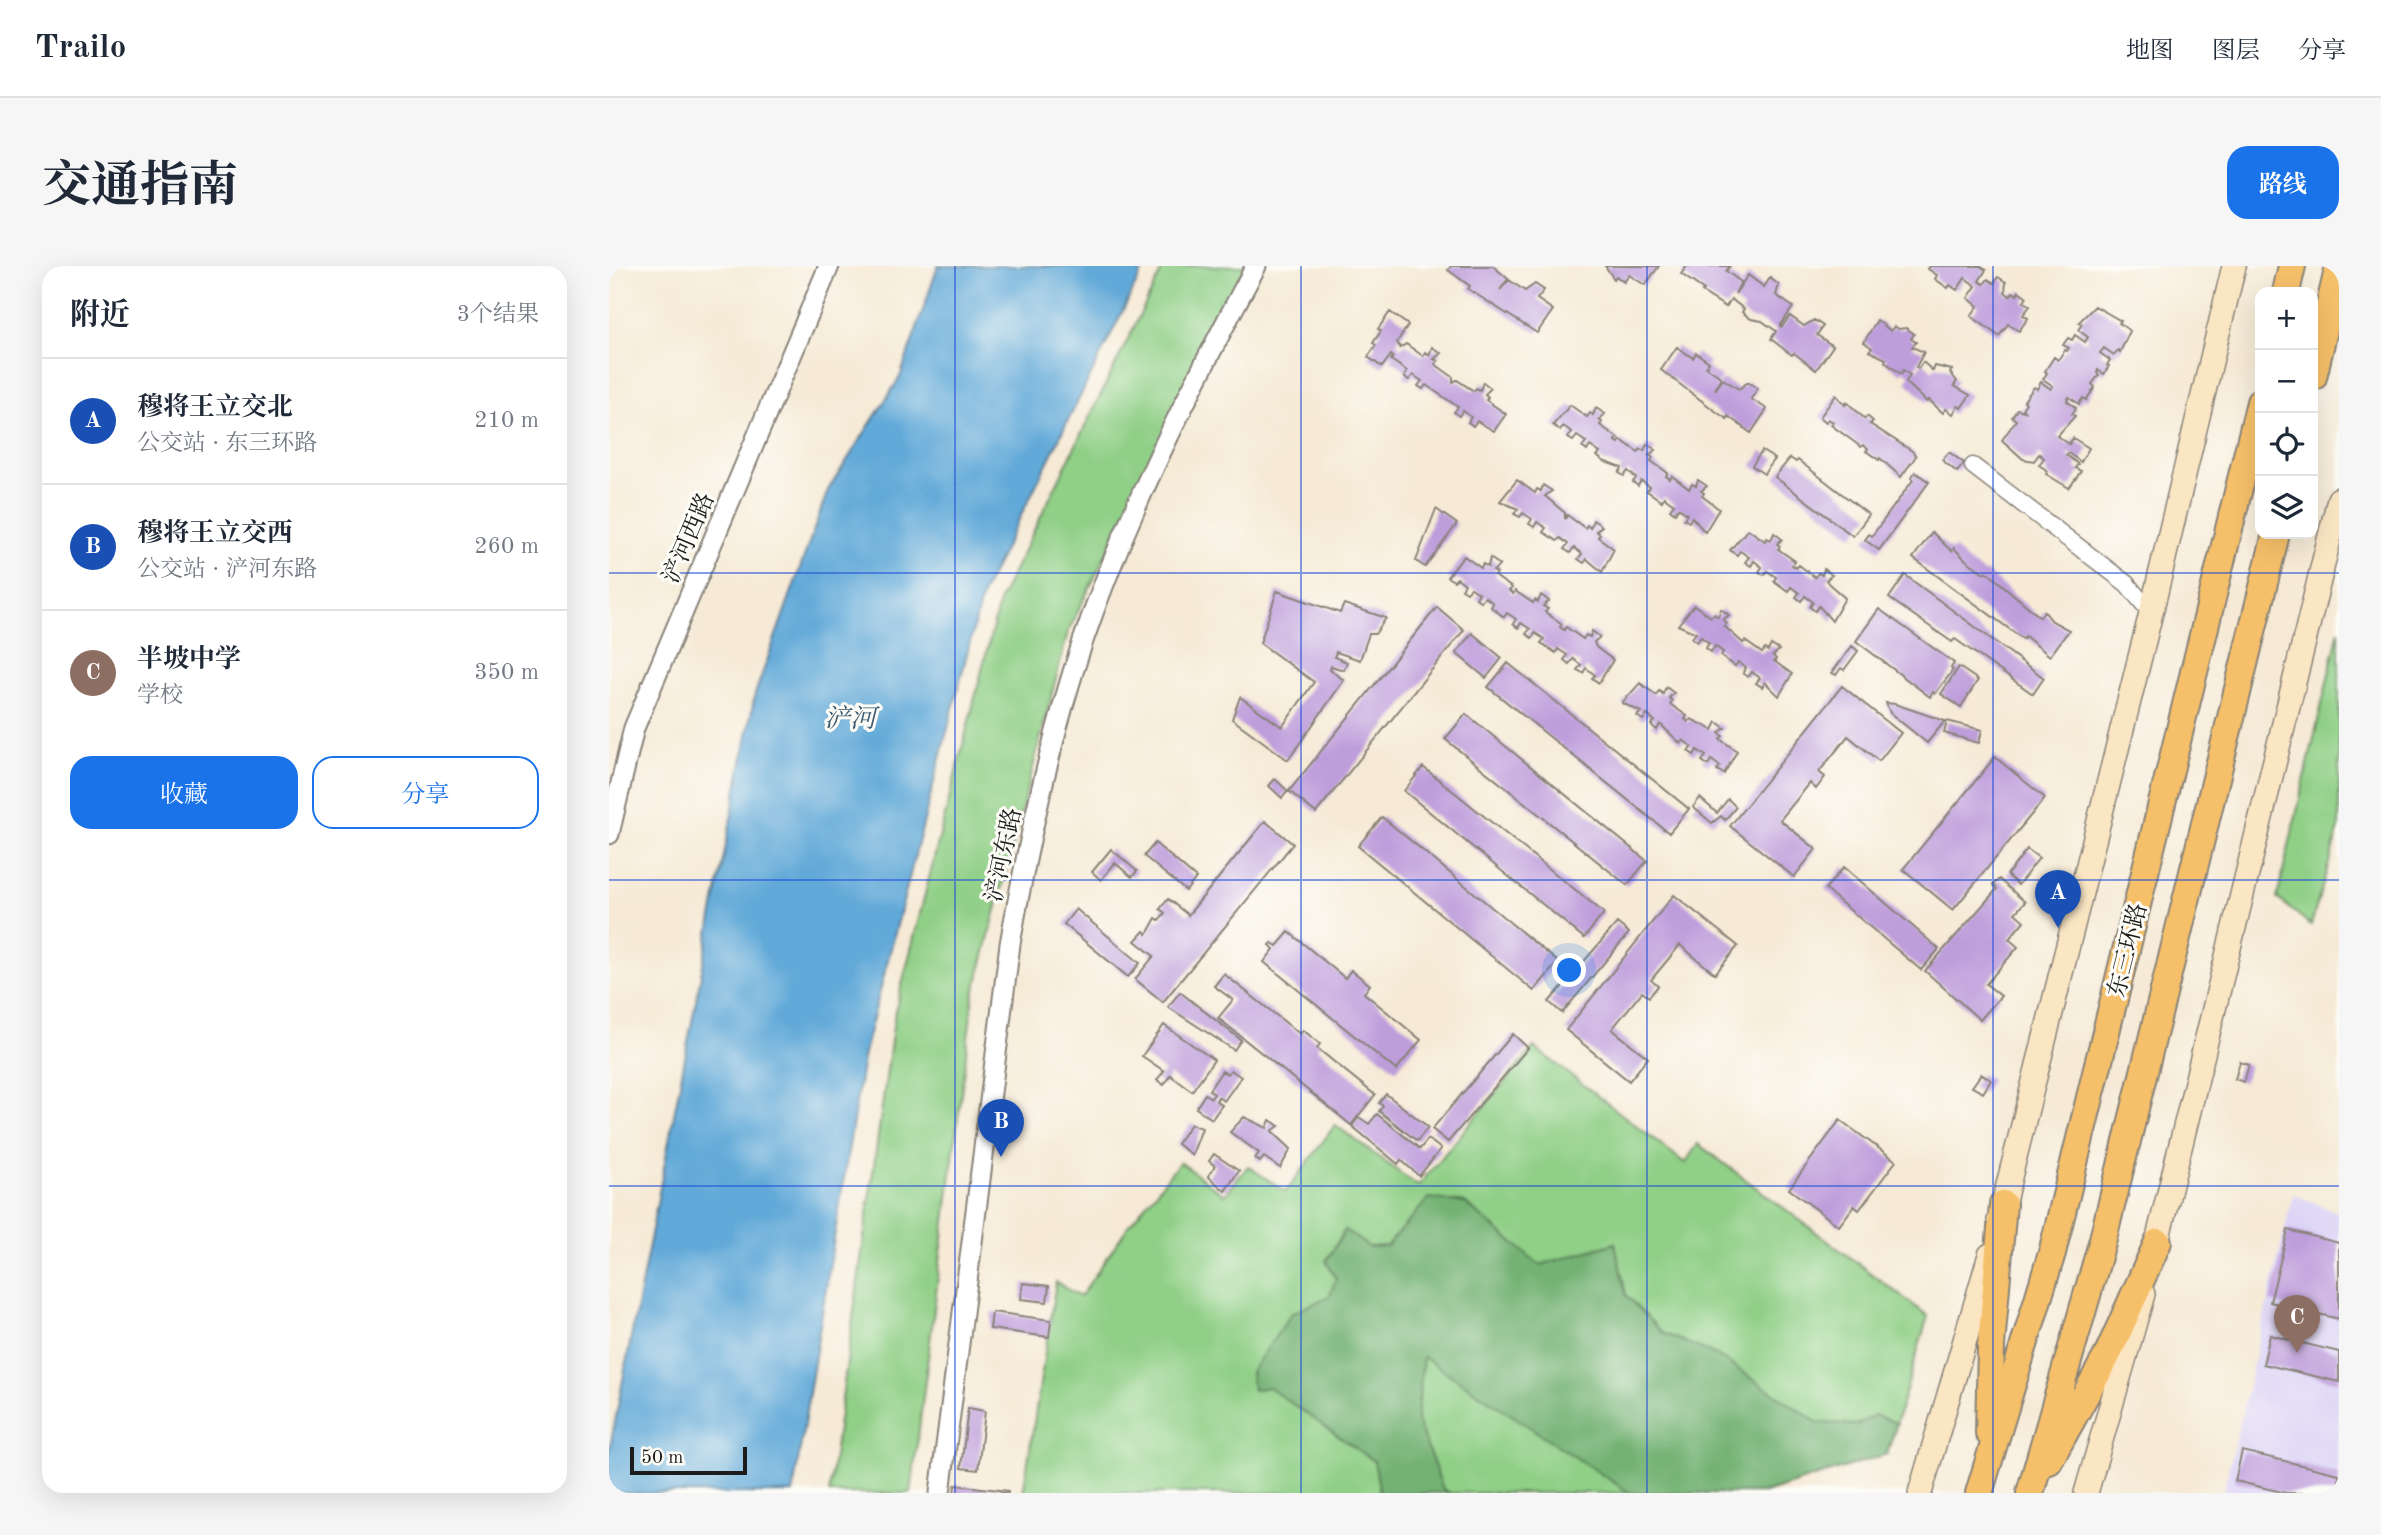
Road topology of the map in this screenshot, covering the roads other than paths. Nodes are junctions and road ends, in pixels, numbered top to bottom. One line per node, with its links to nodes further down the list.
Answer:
1 (829, 266): 13 (street, 浐河西路)
2 (1256, 266): 17 (street, 浐河东路)
3 (2234, 266): 12 (main road)
4 (2293, 266): 6 (highway)
5 (2339, 266): 7 (highway)
6 (2287, 287)
7 (2318, 356)
8 (2257, 413): 16 (highway, 东三环路)
9 (1973, 466): 12 (street)
10 (2339, 499): 15 (main road)
11 (2275, 539): 20 (highway, 东三环路)
12 (2151, 613): 14 (main road)
13 (609, 834)
14 (2003, 1204): 16 (highway); 18 (main road)
15 (2158, 1242): 20 (highway); 21 (main road)
16 (1989, 1460): 19 (highway, 东三环路)
17 (940, 1493)
18 (1920, 1493)
19 (1979, 1493)
20 (2030, 1493)
21 (2086, 1493)

